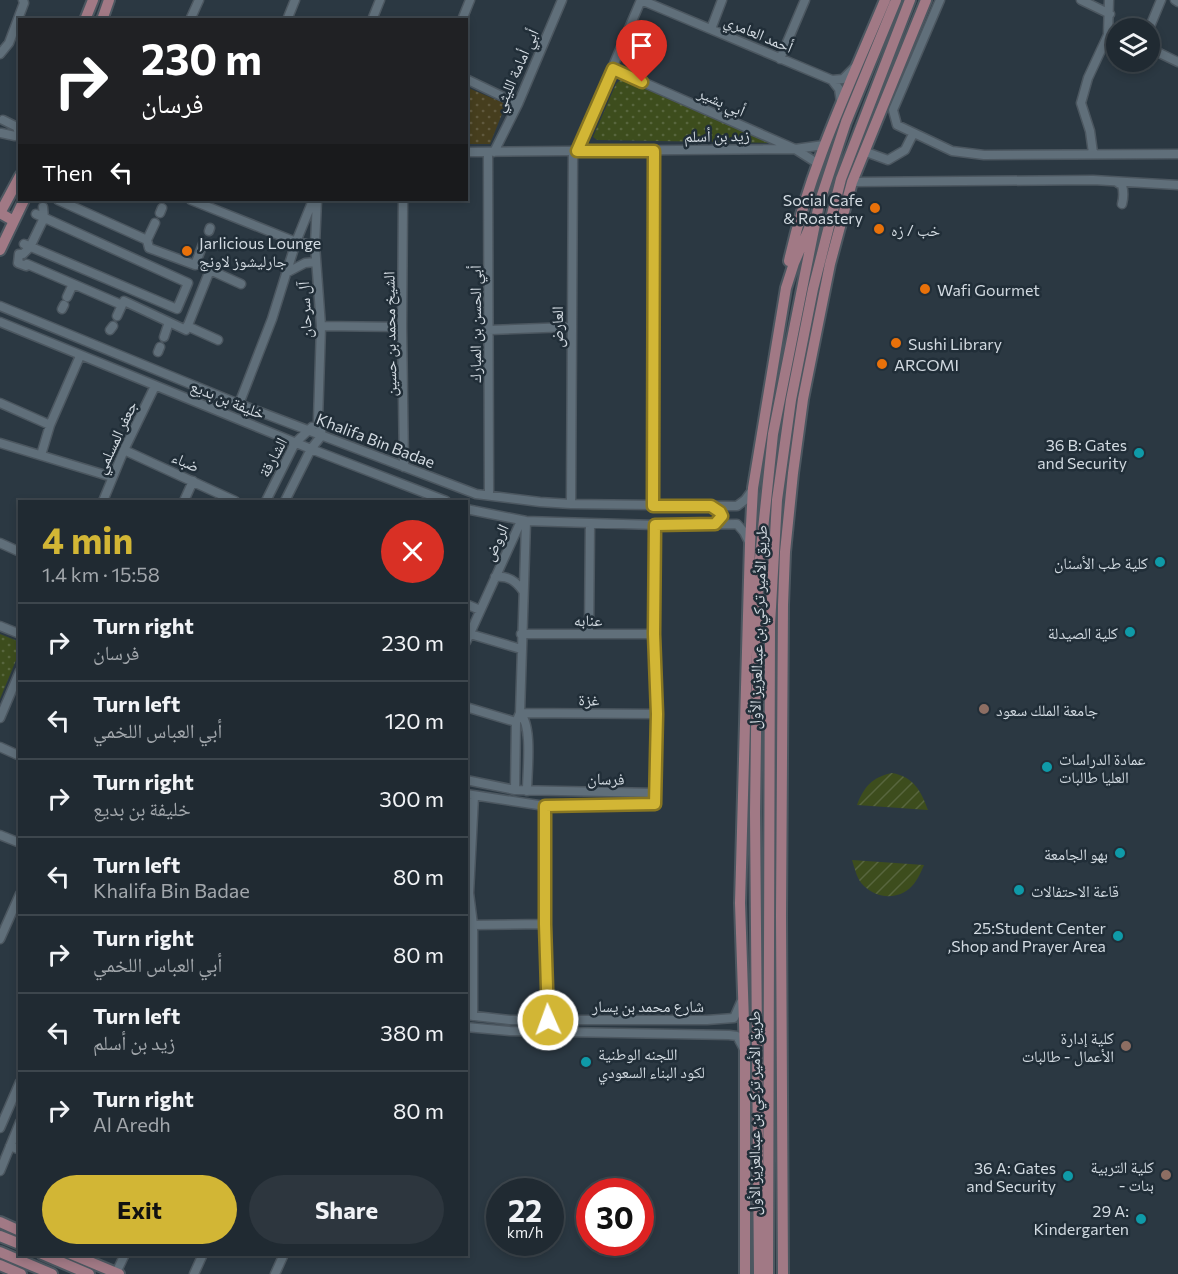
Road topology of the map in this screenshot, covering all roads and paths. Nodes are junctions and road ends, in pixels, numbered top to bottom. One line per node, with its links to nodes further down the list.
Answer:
1 (23, 0): 21 (street)
2 (93, 0): 22 (main road)
3 (109, 0): 23 (main road)
4 (199, 0): 24 (street)
5 (295, 0): 25 (street)
6 (380, 0): 26 (street)
7 (470, 0): 27 (street)
8 (562, 0): 40 (street, أبي أمامة الليثي)
9 (641, 0): 30 (street, أحمد العامري); 36 (street)
10 (722, 0): 30 (street)
11 (805, 0): 33 (street)
12 (885, 0): 35 (main road)
13 (896, 0): 70 (main road, طريق الأمير تركي بن عبدالعزيز الأول)
14 (910, 0): 37 (main road, طريق الأمير تركي بن عبدالعزيز الأول)
15 (926, 0): 55 (main road)
16 (940, 0): 47 (street)
17 (1081, 0): 20 (street)
18 (1109, 0): 20 (street)
19 (1161, 0): 28 (street)
20 (1110, 14): 56 (street)
21 (19, 18)
22 (86, 18)
23 (103, 18)
24 (191, 18)
25 (288, 18)
26 (373, 18)
27 (463, 18)
28 (1154, 18)
29 (18, 19): 32 (street)
30 (711, 29): 33 (street, أحمد العامري)
31 (1160, 53): 34 (street)
32 (0, 54)
33 (780, 59): 39 (street, أحمد العامري)
34 (1178, 62)
35 (858, 64): 39 (street); 41 (main road)
36 (613, 69): 50 (street, أبي بشير); 51 (street)
37 (879, 77): 59 (main road); 163 (main road, طريق الأمير تركي بن عبدالعزيز الأول)
38 (468, 80): 40 (street)
39 (832, 80): 41 (street)
40 (518, 104): 54 (street, أبي أمامة الليثي)
41 (842, 104): 49 (main road)
42 (1, 119): 43 (street); 44 (street)
43 (18, 125)
44 (18, 130)
45 (0, 132): 46 (street); 48 (street)
46 (18, 134)
47 (913, 134): 55 (street); 56 (street)
48 (18, 145)
49 (824, 145): 50 (street, زيد بن أسلم); 58 (main road)
50 (795, 149): 52 (street, زيد بن أسلم); 58 (street, أبي بشير)
51 (575, 151): 52 (street, زيد بن أسلم); 54 (street, زيد بن أسلم); 99 (street, العارض)
52 (654, 151): 128 (street)
53 (468, 152): 54 (street, زيد بن أسلم)
54 (491, 152): 100 (street, أبي الحسن بن المبارك)
55 (866, 152): 59 (main road)
56 (1093, 153): 57 (street)
57 (1178, 154)
58 (818, 164): 89 (main road)
59 (854, 178): 62 (street); 155 (main road)
60 (18, 180): 73 (main road)
61 (1178, 180): 62 (street)
62 (1118, 183): 63 (street); 71 (street)
63 (1178, 185)
64 (24, 201): 75 (main road)
65 (60, 201): 77 (street)
66 (194, 201): 78 (street)
67 (315, 201): 78 (street)
68 (315, 201): 81 (street, آل سرحان)
69 (404, 201): 98 (street, الشيخ محمد بن حسين)
70 (819, 204): 89 (main road); 174 (main road, طريق الأمير تركي بن عبدالعزيز الأول)
71 (1122, 204)
72 (43, 207): 74 (street)
73 (0, 213): 75 (main road)
74 (40, 216): 80 (street); 80 (street)
75 (14, 221): 82 (main road)
76 (155, 223): 77 (street)
77 (147, 240): 84 (street)
78 (296, 242): 81 (street); 86 (street)
79 (203, 244): 84 (street)
80 (27, 246): 87 (street)
81 (315, 246): 83 (street, آل سرحان)
82 (0, 250)
83 (316, 262): 86 (street); 97 (street, آل سرحان)
84 (197, 266): 85 (street)
85 (210, 270): 88 (street); 96 (street)
86 (286, 273): 106 (street)
87 (76, 284): 90 (street); 91 (street)
88 (241, 284)
89 (786, 288): 119 (main road)
90 (65, 304)
91 (122, 304): 93 (street); 95 (street)
92 (1, 308): 106 (street, Khalifa Bin Badae)
93 (117, 316)
94 (0, 322): 103 (street, خليفة بن بديع)
95 (173, 323): 96 (street); 101 (street)
96 (187, 326): 102 (street)
97 (321, 326): 98 (street); 107 (street, آل سرحان)
98 (402, 327): 116 (street, الشيخ محمد بن حسين)
99 (571, 327): 100 (street); 127 (street, العارض)
100 (489, 330): 120 (street, أبي الحسن بن المبارك)
101 (164, 337)
102 (218, 340)
103 (80, 356): 104 (street, خليفة بن بديع); 108 (street)
104 (155, 386): 112 (street, خليفة بن بديع); 114 (street, جعفر المسلمي)
105 (0, 403): 108 (street)
106 (239, 404): 109 (street, Khalifa Bin Badae)
107 (318, 420): 109 (street); 110 (street, آل سرحان)
108 (50, 425): 115 (street)
109 (309, 430): 110 (street, Khalifa Bin Badae); 112 (street, الشارقة)
110 (322, 435): 113 (street, الشارقة); 116 (street, Khalifa Bin Badae)
111 (0, 443): 115 (street)
112 (295, 443): 113 (street, خليفة بن بديع); 124 (street, الشارقة)
113 (311, 449): 125 (street, الشارقة); 126 (street, خليفة بن بديع)
114 (124, 450): 117 (street, جعفر المسلمي); 118 (street, ضباء)
115 (41, 455): 117 (street)
116 (404, 467): 120 (street, Khalifa Bin Badae)
117 (112, 477): 121 (street, جعفر المسلمي)
118 (193, 480): 122 (street); 123 (street, ضباء)
119 (753, 488): 129 (street, Khalifa Bin Badae); 136 (main road)
120 (489, 495): 127 (street, Khalifa Bin Badae)
121 (103, 500)
122 (184, 500)
123 (233, 500)
124 (266, 500)
125 (286, 500)
126 (443, 500)
127 (571, 504): 128 (street, Khalifa Bin Badae)
128 (653, 506): 129 (street, Khalifa Bin Badae)
129 (711, 506): 133 (street)
130 (468, 509): 131 (street)
131 (524, 521): 132 (street); 138 (street, الروض); 139 (street)
132 (590, 523): 134 (street); 145 (street)
133 (715, 524): 134 (street); 136 (street)
134 (655, 525): 146 (street)
135 (0, 543): 137 (street)
136 (750, 544): 167 (main road)
137 (18, 551)
138 (495, 577): 139 (street); 141 (street, الروض)
139 (523, 591): 144 (street)
140 (468, 605): 141 (street)
141 (480, 610): 147 (street, الروض)
142 (0, 626): 143 (street)
143 (18, 633)
144 (521, 634): 145 (street, عنابه); 148 (street)
145 (589, 634): 146 (street, عنابه)
146 (654, 634): 152 (street)
147 (468, 638): 148 (street)
148 (521, 649): 151 (street)
149 (18, 676): 153 (street)
150 (468, 707): 154 (street)
151 (520, 713): 152 (street, غزة); 154 (street); 159 (street)
152 (657, 714): 160 (street)
153 (0, 718)
154 (516, 722): 159 (street)
155 (783, 740): 163 (main road); 207 (main road)
156 (0, 747): 157 (street)
157 (18, 755)
158 (468, 780): 159 (street, فرسان)
159 (521, 791): 160 (street, فرسان); 162 (street)
160 (655, 793): 164 (street, فرسان)
161 (470, 795): 162 (street, فرسان); 168 (street)
162 (518, 801): 164 (street, فرسان)
163 (768, 805): 206 (main road, طريق الأمير تركي بن عبدالعزيز الأول)
164 (545, 806): 171 (street)
165 (0, 835): 166 (street)
166 (18, 842)
167 (741, 869): 174 (main road); 175 (main road)
168 (468, 892): 172 (street)
169 (18, 897): 170 (street)
170 (3, 922): 173 (street)
171 (545, 924): 172 (street); 177 (street)
172 (473, 925): 176 (street)
173 (0, 939)
174 (755, 950): 205 (main road, طريق الأمير تركي بن عبدالعزيز الأول)
175 (743, 996): 178 (street, شارع محمد بن يسار); 181 (main road)
176 (470, 1015): 177 (street, شارع محمد بن يسار)
177 (548, 1020): 178 (street, شارع محمد بن يسار)
178 (707, 1020): 180 (street)
179 (468, 1027): 180 (street, شارع محمد بن يسار)
180 (708, 1035): 181 (street, شارع محمد بن يسار)
181 (745, 1052): 204 (main road)
182 (18, 1087): 184 (street)
183 (18, 1127): 185 (street)
184 (0, 1128)
185 (10, 1146): 186 (street); 187 (street)
186 (18, 1149)
187 (0, 1171)
188 (0, 1222): 189 (main road)
189 (18, 1230)
190 (0, 1252): 198 (main road); 199 (main road)
191 (47, 1256): 200 (main road)
192 (76, 1256): 201 (main road)
193 (124, 1256): 201 (street)
194 (202, 1256): 202 (street)
195 (283, 1256): 203 (street)
196 (0, 1265): 197 (main road)
197 (21, 1274)
198 (37, 1274)
199 (52, 1274)
200 (89, 1274)
201 (118, 1274)
202 (194, 1274)
203 (275, 1274)
204 (745, 1274)
205 (759, 1274)
206 (768, 1274)
207 (783, 1274)

